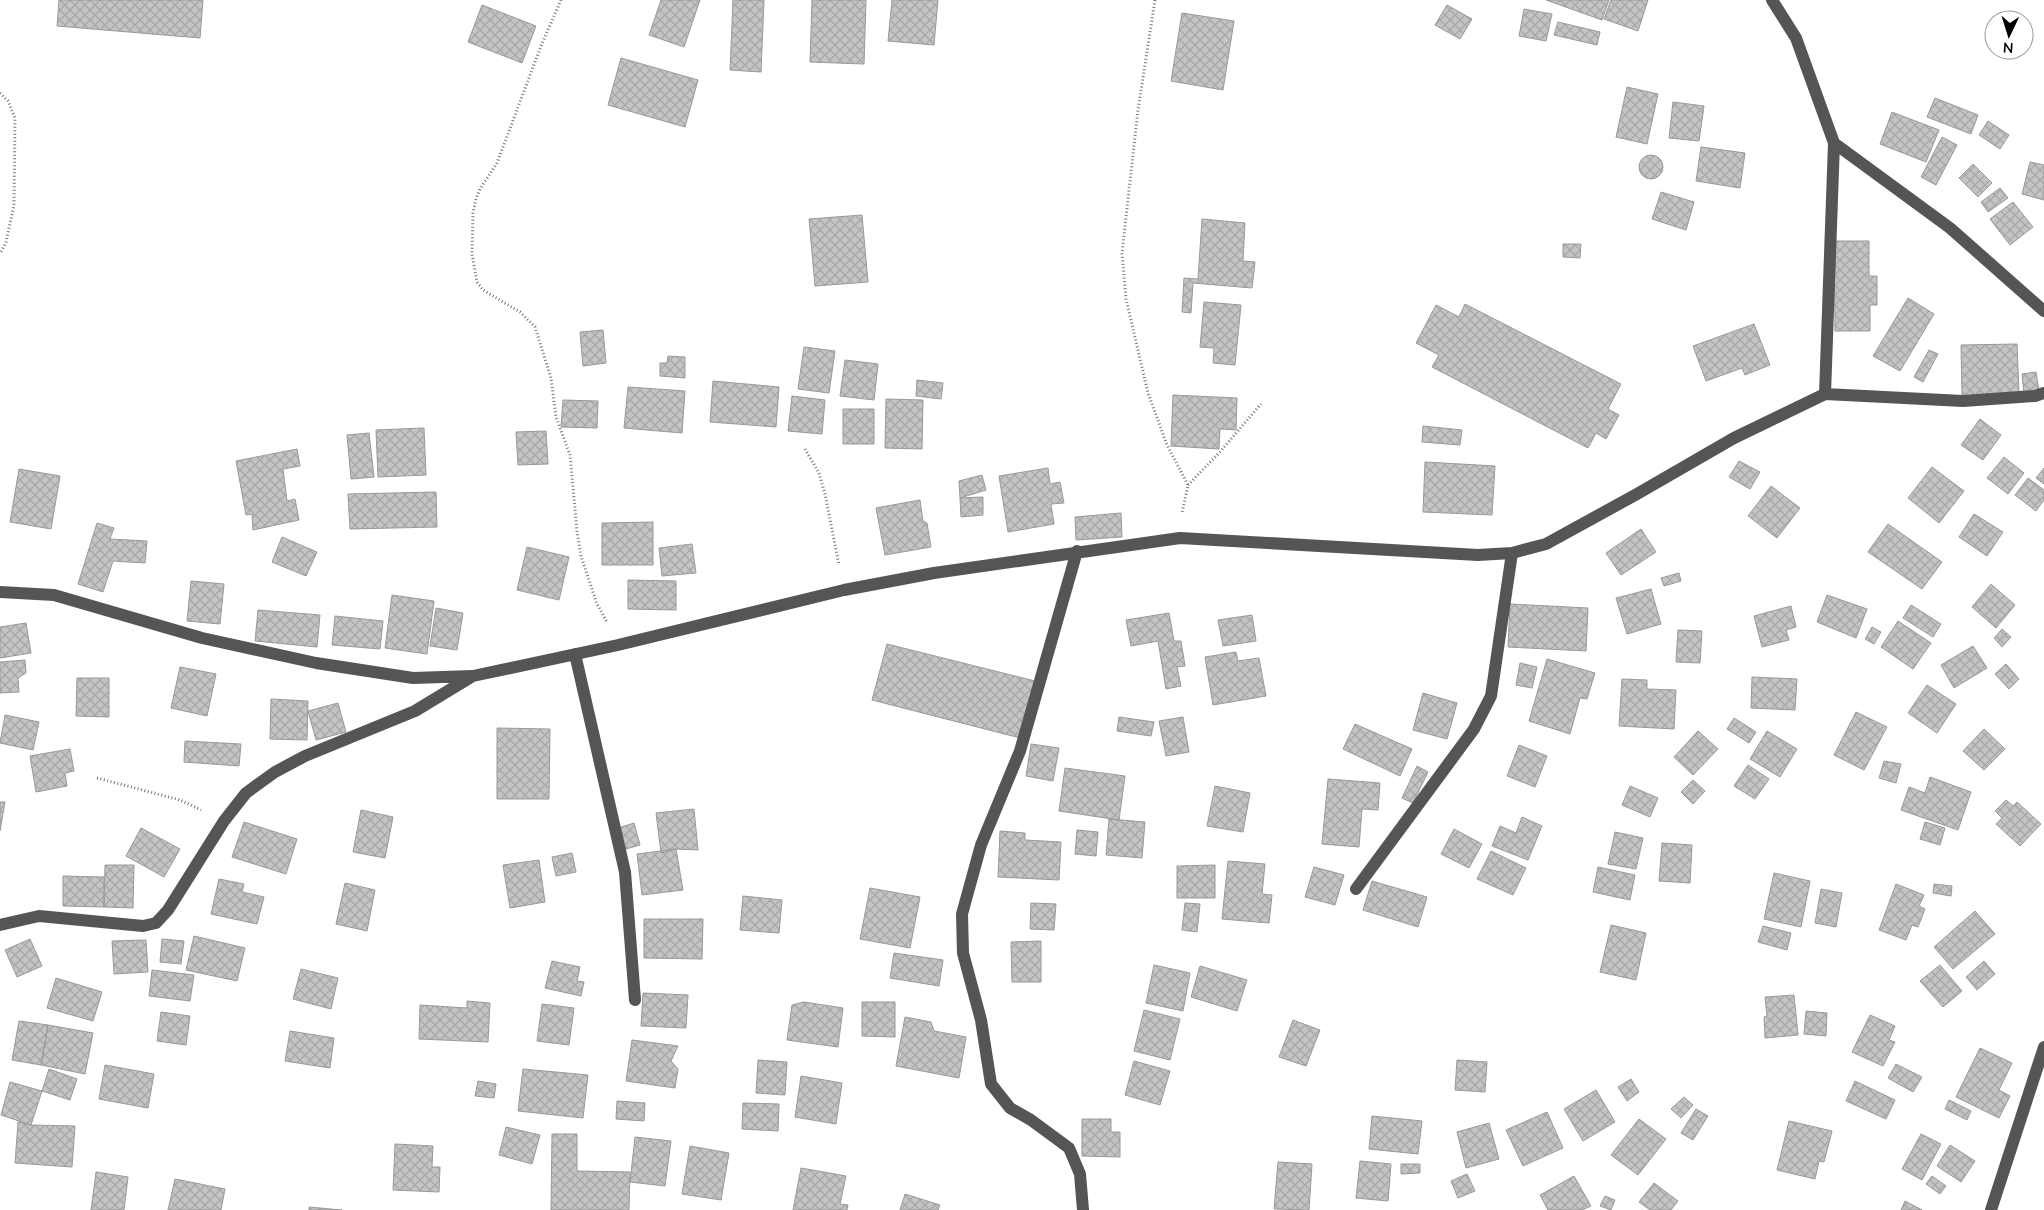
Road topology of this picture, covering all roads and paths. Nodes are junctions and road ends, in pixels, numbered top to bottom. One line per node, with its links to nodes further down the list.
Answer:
1 (561, 0): 18 (path)
2 (1155, 0): 12 (path)
3 (1772, 0): 5 (street)
4 (0, 93): 6 (path)
5 (1834, 143): 7 (street); 9 (street)
6 (0, 254)
7 (2044, 311)
8 (2044, 393): 9 (street)
9 (1825, 394): 15 (street)
10 (1262, 404): 12 (path)
11 (805, 449): 16 (path)
12 (1188, 485): 13 (path)
13 (1180, 538): 14 (street); 15 (street)
14 (1077, 552): 16 (street); 27 (street)
15 (1512, 553): 23 (street)
16 (844, 590): 18 (street)
17 (0, 592): 20 (street)
18 (618, 645): 19 (street)
19 (575, 654): 20 (street); 25 (street)
20 (473, 676): 22 (street)
21 (97, 778): 22 (path)
22 (224, 821): 24 (street)
23 (1356, 889)
24 (0, 925)
25 (634, 1000)
26 (2044, 1047): 28 (street)
27 (1083, 1210)
28 (1991, 1210)

